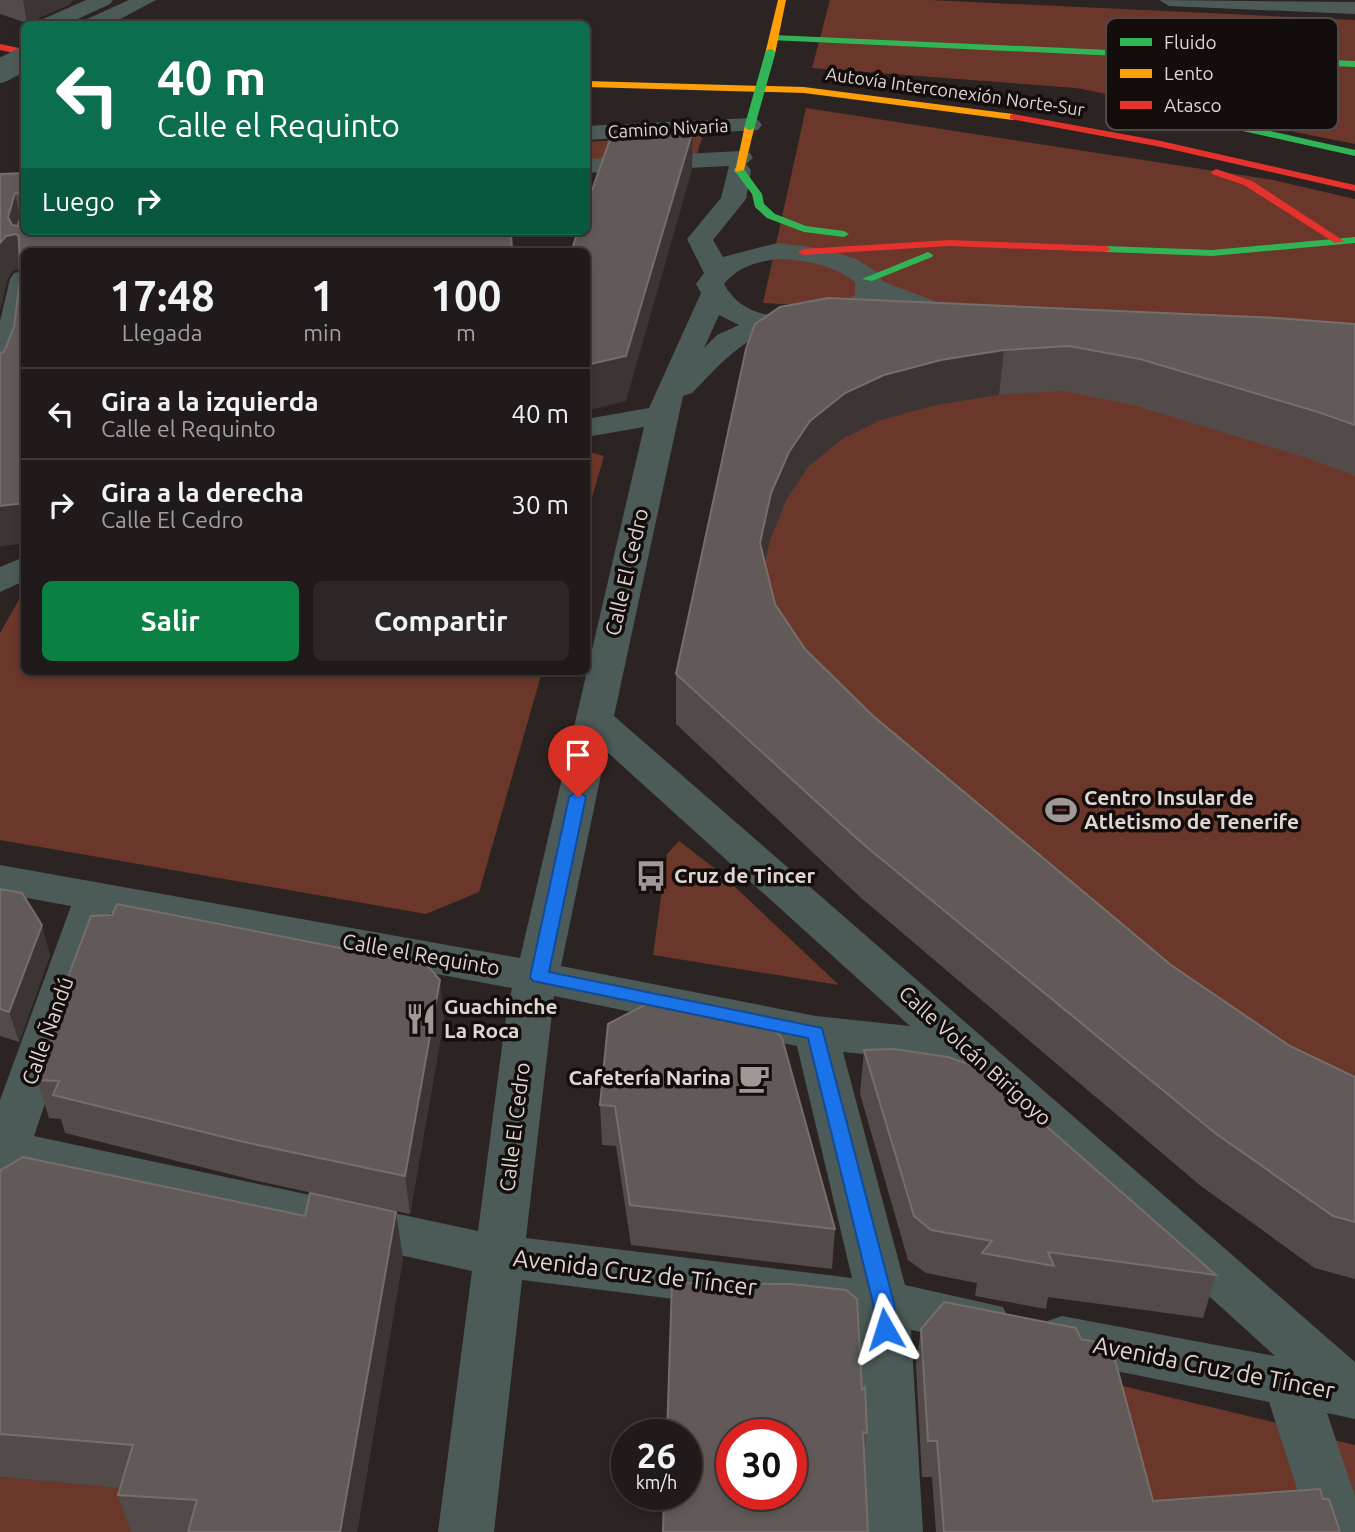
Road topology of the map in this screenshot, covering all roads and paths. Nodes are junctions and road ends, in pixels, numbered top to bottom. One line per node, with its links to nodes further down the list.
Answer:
1 (146, 0): 5 (street)
2 (782, 0): 9 (main road)
3 (1168, 0): 4 (street)
4 (1220, 1): 6 (street)
5 (95, 7): 7 (street)
6 (1355, 8)
7 (59, 21)
8 (21, 38): 10 (street)
9 (772, 46): 12 (main road); 20 (main road, bridge)
10 (0, 48): 11 (main road)
11 (21, 52)
12 (1106, 56)
13 (21, 60): 14 (street, bridge)
14 (0, 70): 15 (main road)
15 (21, 71)
16 (698, 71): 18 (main road, Autovía Interconexión Norte-Sur)
17 (590, 83): 19 (main road, Autovía Interconexión Norte-Sur)
18 (919, 88)
19 (1009, 117): 28 (main road, Autovía Interconexión Norte-Sur); 31 (main road)
20 (750, 125): 23 (street, Camino Nivaria); 25 (main road)
21 (1198, 130): 26 (main road)
22 (1252, 130): 24 (main road)
23 (590, 133)
24 (1355, 153)
25 (740, 164): 27 (street); 29 (street); 32 (main road)
26 (1355, 165)
27 (590, 166)
28 (1355, 188)
29 (733, 199): 34 (street); 36 (street)
30 (1254, 234): 33 (main road)
31 (1347, 240): 33 (main road)
32 (996, 244): 33 (main road); 34 (main road); 35 (main road)
33 (1107, 248)
34 (790, 251): 35 (street); 36 (street)
35 (869, 283): 38 (street); 38 (street)
36 (715, 284): 39 (street); 41 (street, Calle El Cedro)
37 (21, 292): 40 (street)
38 (841, 317): 39 (street)
39 (767, 322): 41 (street)
40 (0, 382)
41 (664, 407): 42 (street); 45 (street, Calle El Cedro)
42 (590, 427)
43 (21, 569): 44 (street)
44 (0, 582)
45 (594, 719): 48 (street, Calle El Cedro); 50 (street, Calle Volcán Birigoyo)
46 (0, 879): 47 (street, Calle el Requinto)
47 (95, 897): 48 (street, Calle el Requinto); 51 (street, Calle Ñandú)
48 (539, 977): 49 (street, Calle el Requinto); 52 (street, Calle El Cedro)
49 (816, 1033): 50 (street, Calle el Requinto); 53 (street)
50 (967, 1048): 55 (street, Calle Volcán Birigoyo)
51 (2, 1154): 52 (street, Avenida Cruz de Tíncer)
52 (499, 1256): 53 (street, Avenida Cruz de Tíncer); 56 (street, Calle El Cedro)
53 (884, 1303): 54 (street, Avenida Cruz de Tíncer); 57 (street)
54 (1290, 1383): 55 (street, Avenida Cruz de Tíncer); 58 (street)
55 (1355, 1395)
56 (466, 1532)
57 (895, 1532)
58 (1339, 1532)

